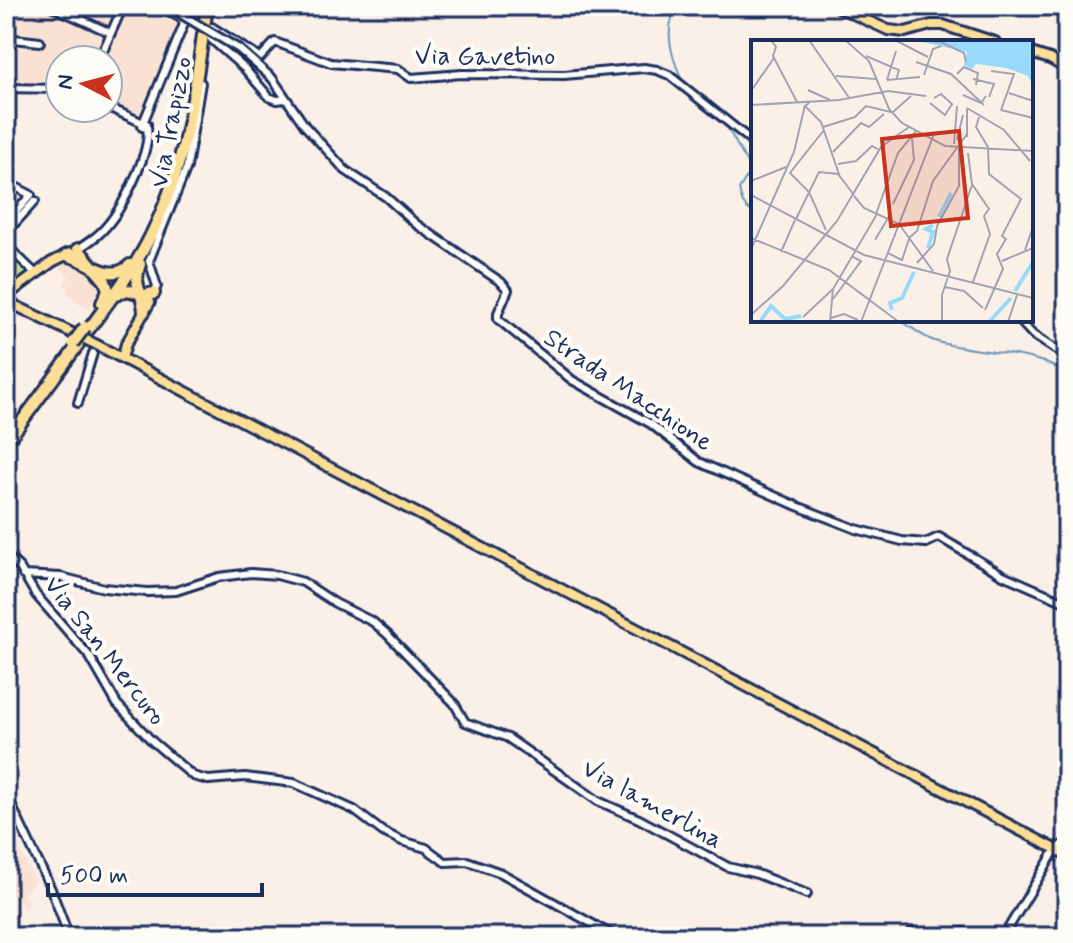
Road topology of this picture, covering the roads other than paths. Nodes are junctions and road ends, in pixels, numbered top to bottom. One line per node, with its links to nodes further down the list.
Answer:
1 (51, 6): 8 (street)
2 (123, 6): 8 (street)
3 (161, 6): 20 (street)
4 (167, 6): 18 (street, Strada Macchione, bridge)
5 (207, 6): 7 (street, Via Trapizzo); 26 (highway); 30 (highway)
6 (836, 6): 11 (main road)
7 (212, 27): 10 (street, Via Trapizzo); 21 (street, Via Gavetino)
8 (111, 33): 13 (street)
9 (6, 38): 12 (street)
10 (211, 39): 18 (street); 33 (street, Via Trapizzo)
11 (989, 40)
12 (40, 42)
13 (106, 44)
14 (1033, 54): 15 (main road)
15 (1067, 69)
16 (6, 88): 17 (street)
17 (44, 89)
18 (285, 99): 43 (street, Strada Macchione)
19 (124, 114): 20 (street)
20 (144, 125): 29 (street)
21 (751, 142)
22 (6, 184): 24 (street)
23 (35, 201): 24 (street)
24 (20, 217): 25 (street)
25 (6, 233)
26 (149, 240): 33 (highway); 34 (highway)
27 (6, 245): 31 (street)
28 (66, 255): 29 (highway); 31 (main road)
29 (85, 255): 30 (highway); 34 (highway)
30 (131, 263): 34 (highway)
31 (36, 274): 32 (main road)
32 (15, 298): 37 (main road)
33 (146, 299): 34 (highway); 37 (main road)
34 (100, 310): 40 (highway, bridge)
35 (1021, 322): 38 (street)
36 (93, 353): 39 (street)
37 (118, 356): 46 (main road)
38 (1067, 357)
39 (78, 403)
40 (6, 440)
41 (6, 555): 42 (street, Via San Mercuro)
42 (23, 575): 48 (street, Via lamerlina); 51 (street, Via San Mercuro)
43 (1067, 603)
44 (6, 785): 50 (street)
45 (1067, 842): 46 (street)
46 (1056, 849): 47 (main road); 53 (street)
47 (1067, 855)
48 (807, 894)
49 (912, 932): 52 (street)
50 (69, 937)
51 (616, 937)
52 (970, 937)
53 (1003, 937)

